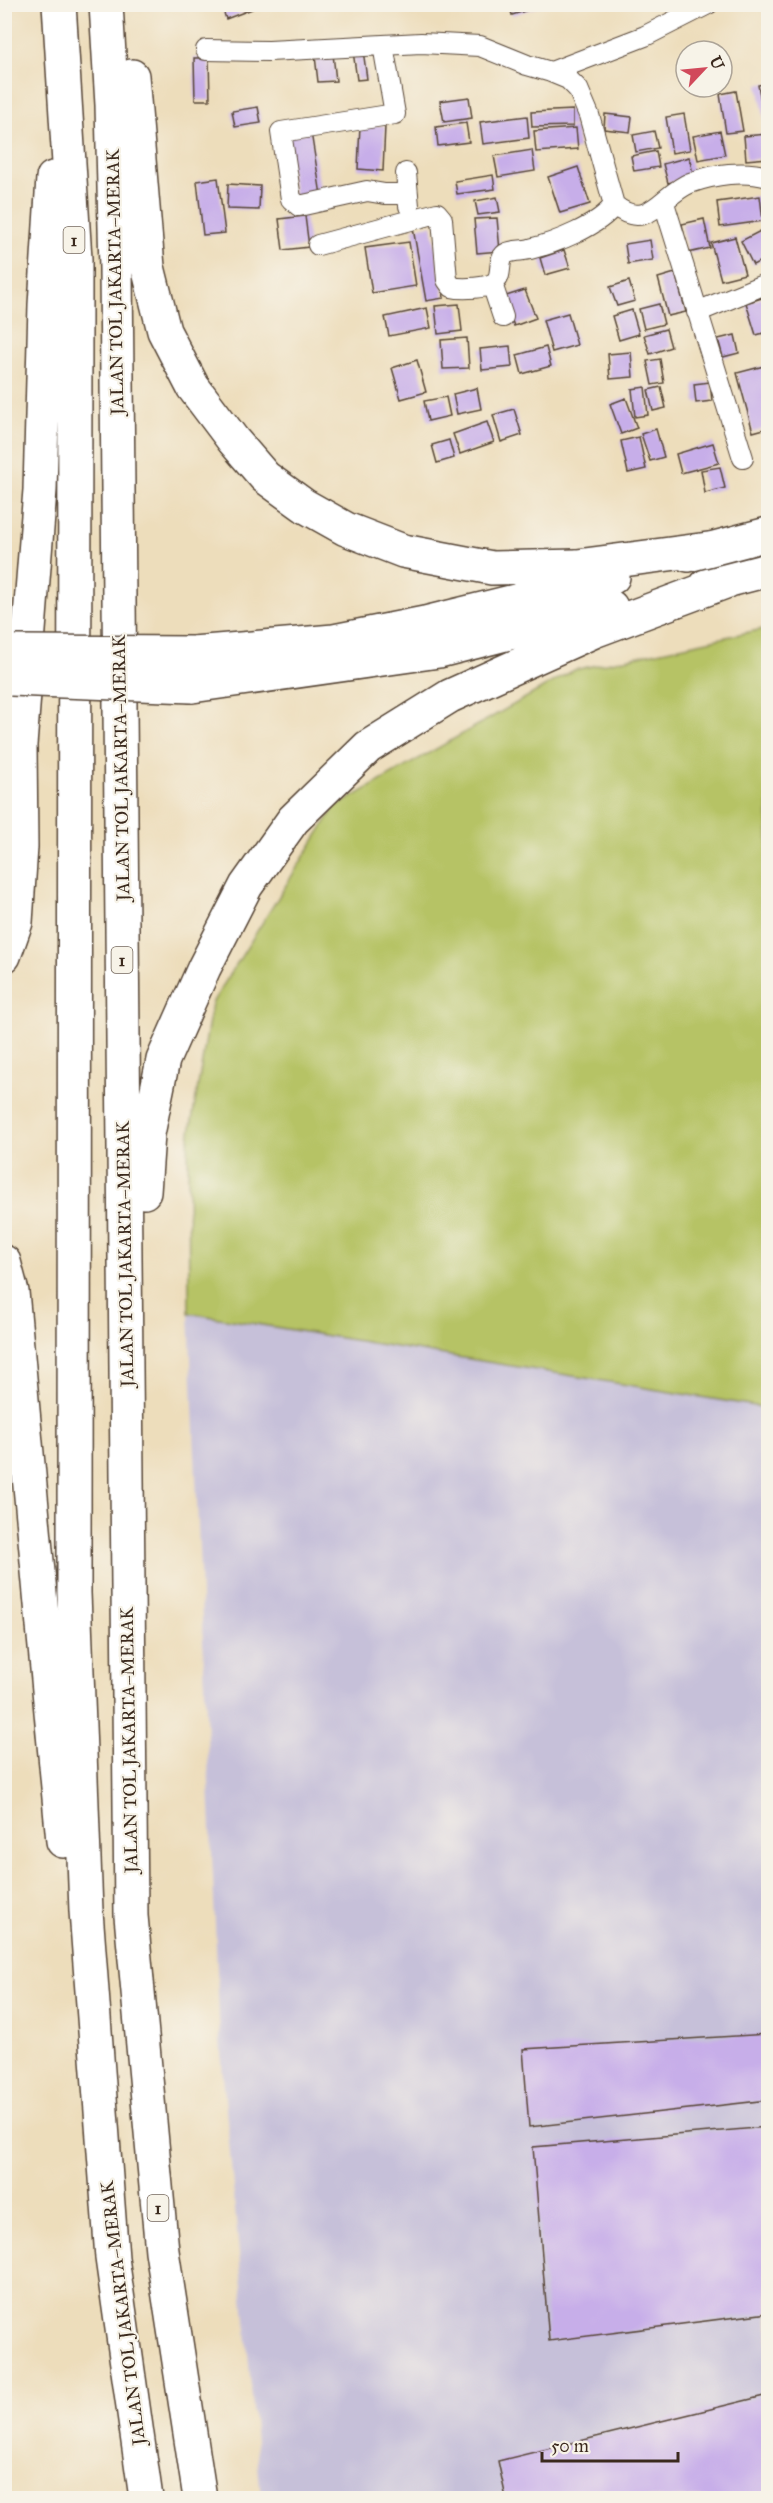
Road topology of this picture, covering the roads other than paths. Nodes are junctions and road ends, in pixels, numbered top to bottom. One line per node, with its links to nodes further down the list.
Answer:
1 (59, 4): 5 (highway, JALAN TOL JAKARTA–MERAK / 1)
2 (106, 4): 29 (highway, JALAN TOL JAKARTA–MERAK / 1)
3 (125, 4): 22 (highway)
4 (708, 4): 8 (street)
5 (62, 42): 26 (highway); 28 (highway, JALAN TOL JAKARTA–MERAK / 1)
6 (383, 45): 7 (street); 8 (street); 11 (street)
7 (206, 50)
8 (551, 72): 13 (street)
9 (406, 173): 11 (street)
10 (768, 177): 12 (street)
11 (408, 194): 14 (street)
12 (664, 203): 13 (street); 18 (street)
13 (614, 205): 17 (street)
14 (409, 220): 15 (street); 17 (street)
15 (318, 245)
16 (768, 283): 18 (street)
17 (492, 284): 19 (street)
18 (698, 312): 20 (street)
19 (503, 317)
20 (743, 458)
21 (768, 534): 22 (highway)
22 (708, 549): 25 (highway, bridge)
23 (768, 570): 24 (highway)
24 (728, 581): 25 (highway, bridge); 29 (highway)
25 (9, 666)
26 (4, 956)
27 (4, 1262): 28 (highway)
28 (86, 1911): 31 (highway, JALAN TOL JAKARTA–MERAK / 1)
29 (131, 1916): 30 (highway, JALAN TOL JAKARTA–MERAK / 1)
30 (162, 2251): 31 (highway); 33 (highway, JALAN TOL JAKARTA–MERAK / 1)
31 (112, 2258): 32 (highway, JALAN TOL JAKARTA–MERAK / 1)
32 (146, 2499)
33 (200, 2499)

